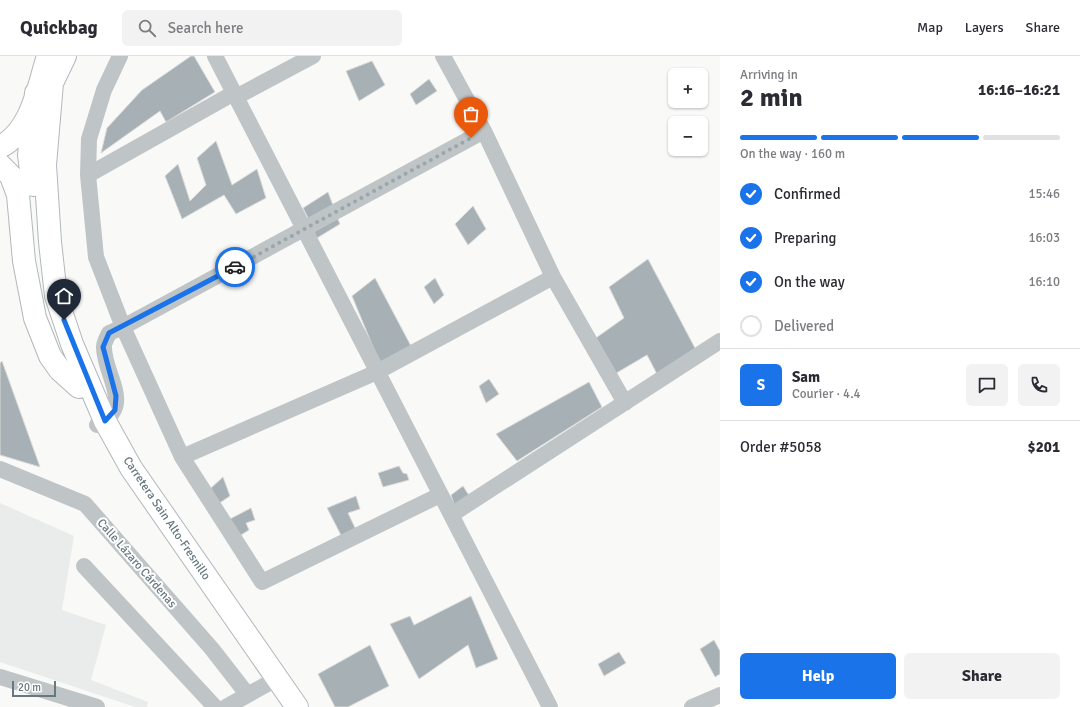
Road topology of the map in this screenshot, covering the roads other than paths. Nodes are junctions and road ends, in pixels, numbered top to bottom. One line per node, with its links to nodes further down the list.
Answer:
1 (48, 56): 7 (main road)
2 (66, 56): 12 (main road)
3 (120, 56): 14 (street)
4 (215, 56): 8 (street)
5 (313, 56): 8 (street)
6 (443, 56): 9 (street)
7 (36, 93): 10 (main road); 12 (main road)
8 (235, 95): 14 (street); 15 (street)
9 (484, 131): 15 (street); 16 (street)
10 (0, 147)
11 (0, 154): 12 (main road)
12 (37, 156): 20 (main road); 22 (main road)
13 (0, 165): 20 (main road)
14 (88, 175): 17 (street)
15 (304, 230): 17 (street); 19 (street)
16 (553, 277): 19 (street); 21 (street)
17 (123, 327): 22 (street); 23 (street)
18 (720, 341): 21 (street)
19 (377, 372): 23 (street); 25 (street)
20 (79, 387): 22 (main road)
21 (625, 403): 26 (street)
22 (101, 423): 29 (main road)
23 (182, 457): 25 (street)
24 (0, 469): 30 (street, Calle Lázaro Cárdenas)
25 (440, 495): 26 (street)
26 (451, 515): 37 (street)
27 (84, 566): 33 (street)
28 (0, 677): 32 (street)
29 (274, 680): 30 (street); 35 (main road); 36 (main road)
30 (247, 694): 34 (street)
31 (720, 695): 38 (street)
32 (97, 707)
33 (216, 707)
34 (226, 707)
35 (284, 707)
36 (297, 707)
37 (550, 707)
38 (692, 707)

